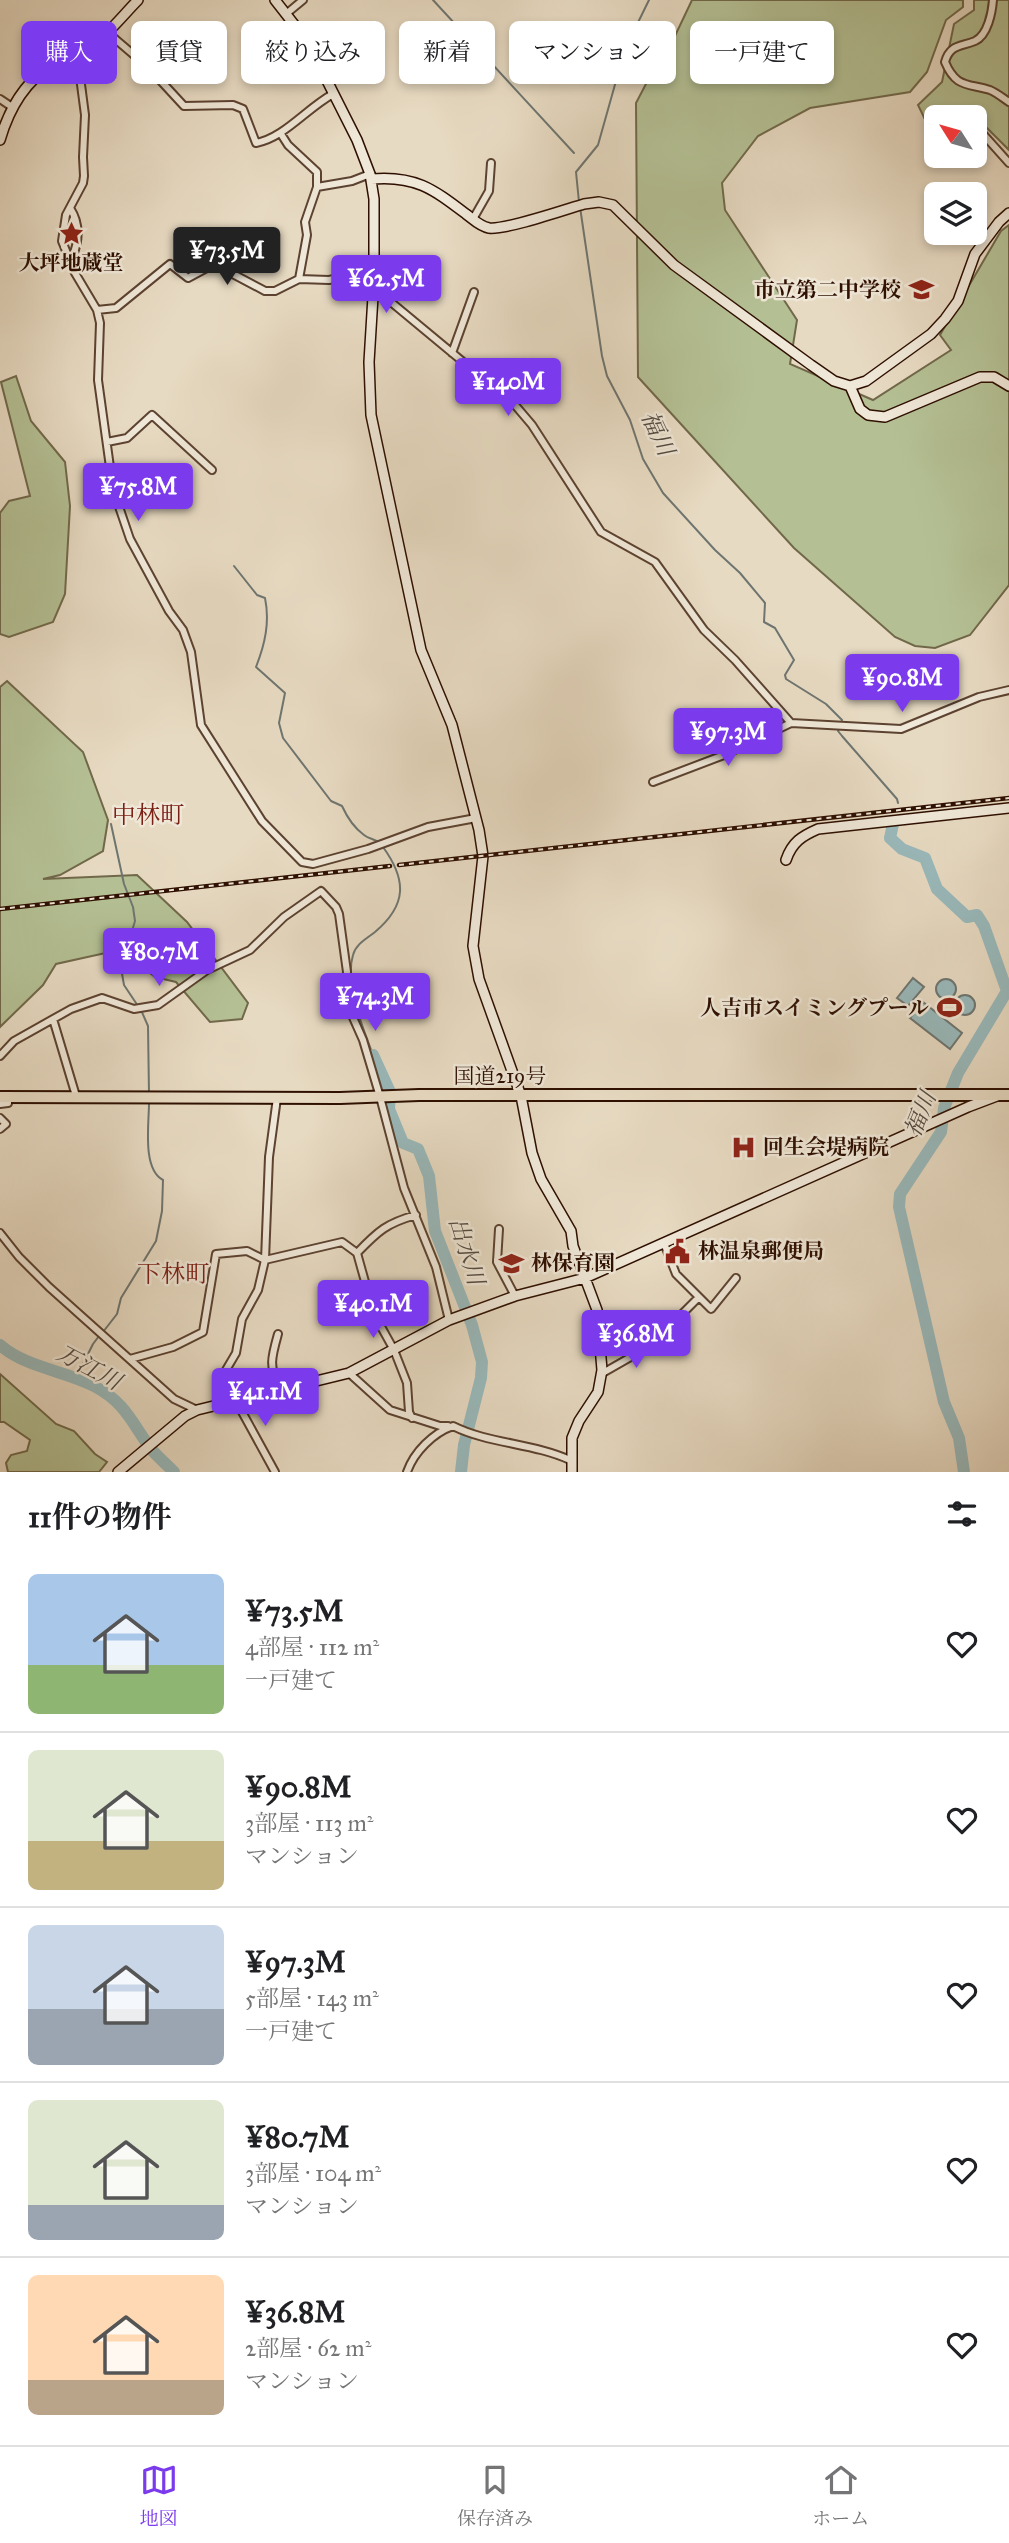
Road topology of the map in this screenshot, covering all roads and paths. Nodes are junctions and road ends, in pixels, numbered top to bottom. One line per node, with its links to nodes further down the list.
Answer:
1 (138, 0): 6 (street)
2 (275, 0): 5 (street)
3 (303, 0): 5 (street)
4 (993, 0): 12 (street)
5 (286, 14): 10 (street)
6 (117, 22)
7 (117, 41): 14 (street)
8 (30, 84): 13 (street)
9 (81, 84): 21 (street)
10 (333, 94): 14 (street); 19 (street)
11 (0, 99): 13 (street)
12 (1009, 102)
13 (12, 107): 16 (street)
14 (281, 134): 20 (street)
15 (987, 138): 18 (street)
16 (0, 140)
17 (491, 163): 23 (street)
18 (1009, 163)
19 (371, 177): 20 (street); 23 (street); 26 (street)
20 (317, 187): 25 (street)
21 (70, 208): 24 (street); 24 (street)
22 (1009, 213): 30 (street)
23 (473, 219): 30 (street)
24 (70, 262): 28 (street)
25 (299, 279): 26 (street); 28 (street)
26 (374, 284): 29 (street); 38 (street)
27 (474, 292): 29 (street)
28 (97, 310): 32 (street)
29 (452, 353): 35 (street)
30 (850, 386): 31 (street)
31 (1009, 386)
32 (107, 442): 33 (street); 38 (street)
33 (212, 470)
34 (1009, 690): 35 (street)
35 (791, 723): 36 (street)
36 (653, 782)
37 (1009, 808): 39 (street)
38 (476, 818): 44 (street)
39 (786, 860)
40 (53, 1019): 41 (street); 43 (street); 46 (street)
41 (0, 1056)
42 (1006, 1094): 45 (highway, 国道219号); 49 (street)
43 (76, 1096): 47 (highway, 国道219号); 48 (highway, 国道219号)
44 (521, 1096): 45 (highway, 国道219号); 46 (highway, 国道219号); 58 (street)
45 (960, 1096): 49 (street)
46 (380, 1097): 47 (highway, 国道219号); 52 (street)
47 (278, 1098): 57 (street)
48 (3, 1099)
49 (968, 1107): 55 (street)
50 (0, 1118): 51 (street)
51 (0, 1129)
52 (416, 1215): 56 (street); 62 (street)
53 (499, 1229): 60 (street)
54 (0, 1233): 67 (street)
55 (664, 1243): 58 (street); 61 (street)
56 (357, 1253): 57 (street); 66 (street)
57 (265, 1260): 67 (street); 71 (street)
58 (585, 1278): 60 (street); 69 (street)
59 (736, 1278): 61 (street)
60 (515, 1296): 62 (street)
61 (698, 1298): 63 (street)
62 (449, 1320): 66 (street)
63 (669, 1327)
64 (278, 1334): 70 (street)
65 (657, 1342): 69 (street)
66 (394, 1350): 68 (street); 73 (street)
67 (130, 1359): 72 (street)
68 (349, 1373): 70 (street); 73 (street)
69 (601, 1374): 75 (street)
70 (279, 1389): 71 (street)
71 (235, 1399): 72 (street); 77 (street)
72 (197, 1410): 76 (street)
73 (412, 1418): 74 (street)
74 (453, 1426): 75 (street); 78 (street)
75 (570, 1460): 79 (street)
76 (118, 1472)
77 (275, 1472)
78 (407, 1472)
79 (572, 1472)

